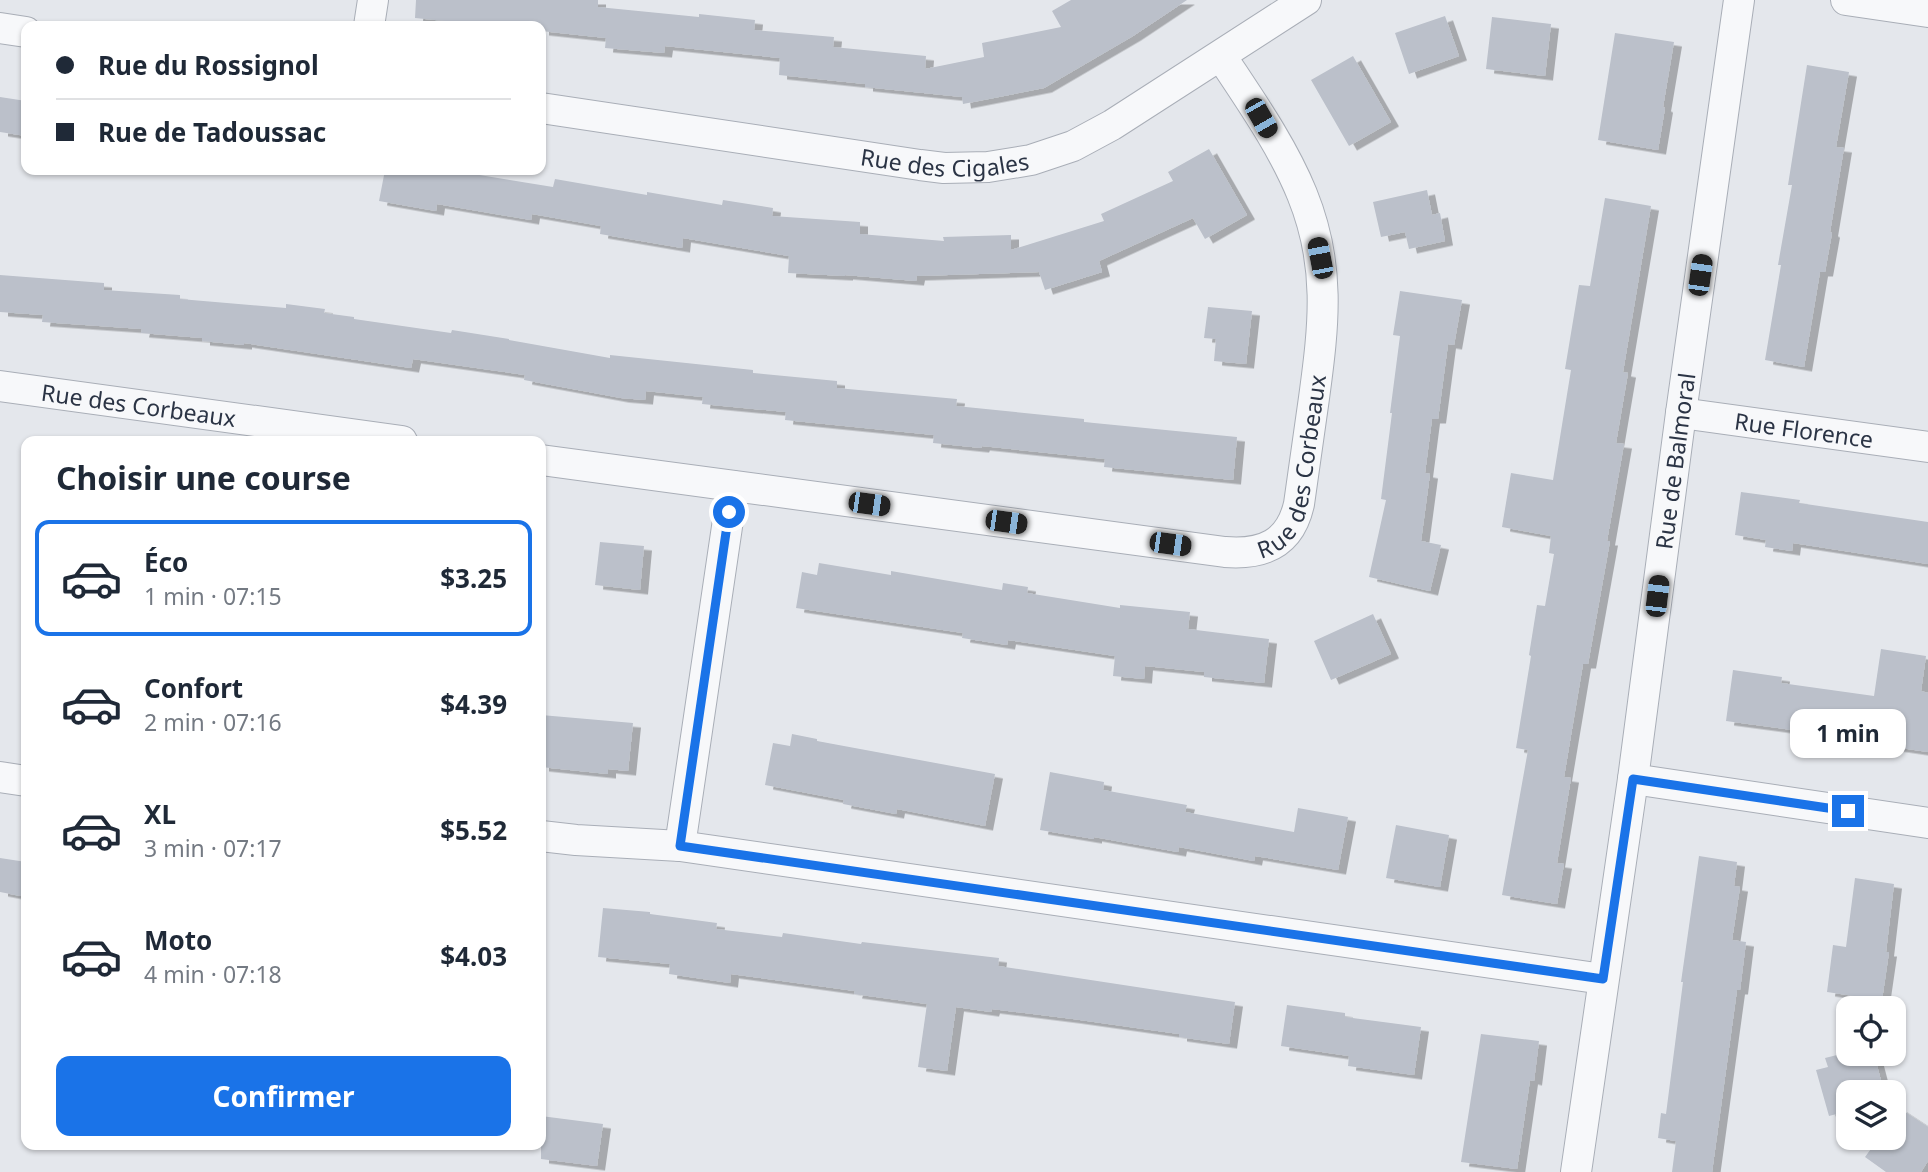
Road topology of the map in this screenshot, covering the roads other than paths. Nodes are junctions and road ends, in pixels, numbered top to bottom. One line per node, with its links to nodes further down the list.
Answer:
1 (373, 0): 6 (street)
2 (1306, 0): 9 (street, Rue des Cigales)
3 (1739, 0): 12 (street, Rue de Balmoral)
4 (1846, 0): 5 (street)
5 (1928, 12)
6 (370, 21)
7 (0, 28): 8 (street)
8 (21, 31)
9 (1221, 56): 10 (street, Rue des Cigales); 16 (street, Rue des Corbeaux)
10 (546, 109)
11 (0, 387): 13 (street, Rue des Corbeaux)
12 (1681, 413): 14 (street, Rue Florence); 18 (street, Rue de Balmoral)
13 (365, 436)
14 (1928, 447)
15 (546, 461): 16 (street, Rue des Corbeaux)
16 (733, 486): 22 (street)
17 (0, 777): 19 (street)
18 (1633, 779): 20 (street); 23 (street, Rue de Balmoral)
19 (21, 780)
20 (1928, 823)
21 (546, 837): 22 (street)
22 (680, 846): 23 (street)
23 (1603, 979): 24 (street, Rue de Balmoral)
24 (1576, 1172)

